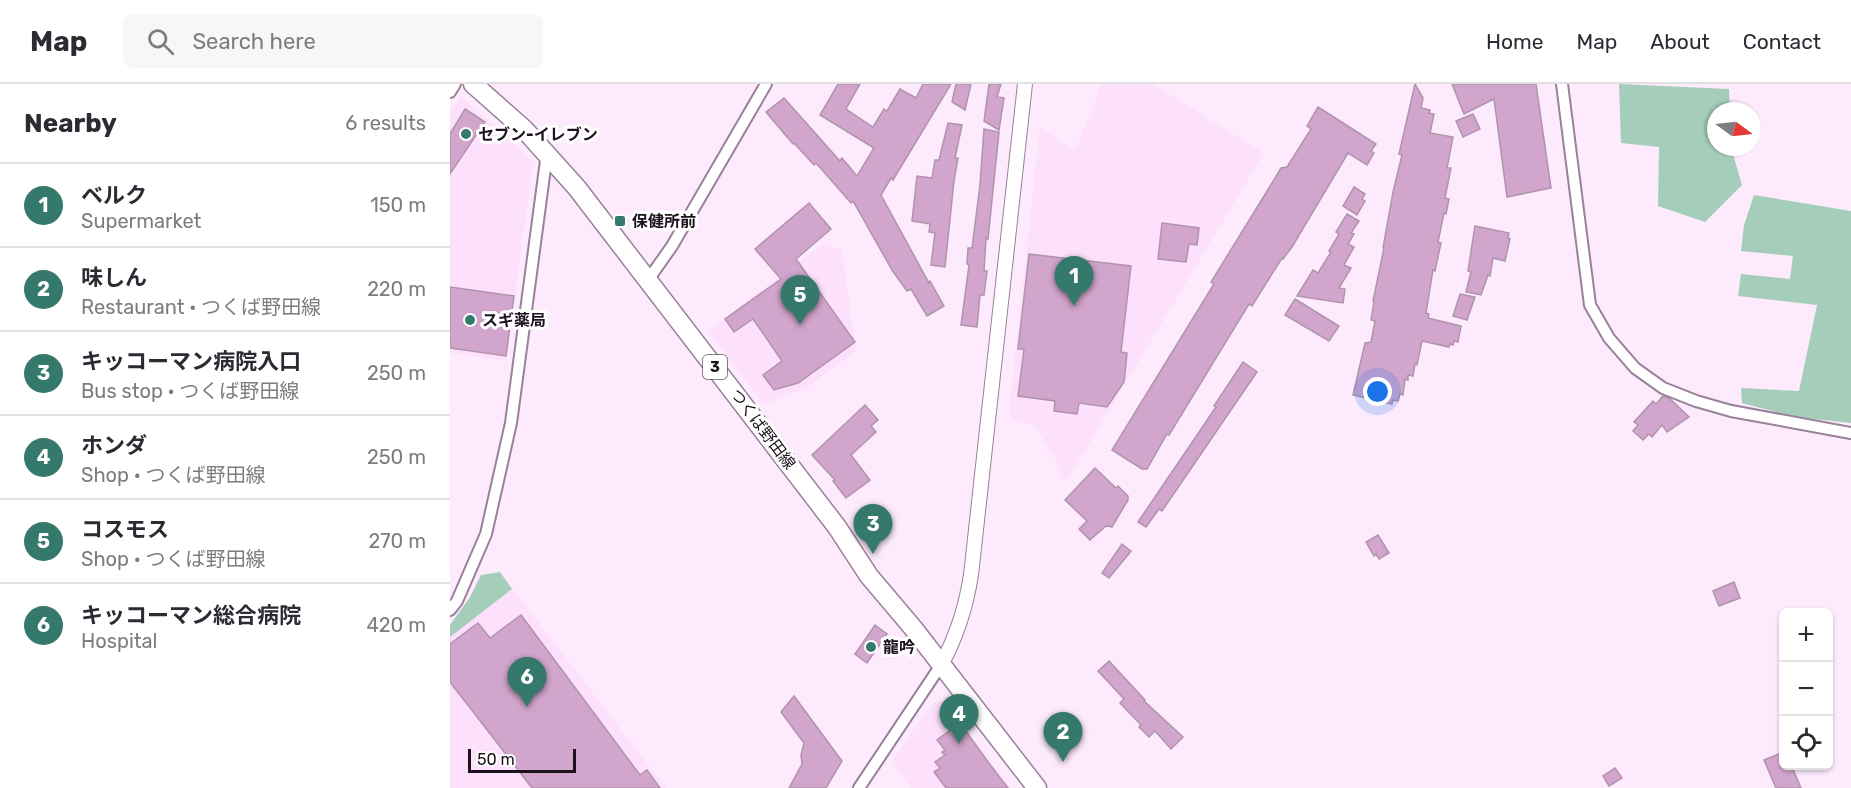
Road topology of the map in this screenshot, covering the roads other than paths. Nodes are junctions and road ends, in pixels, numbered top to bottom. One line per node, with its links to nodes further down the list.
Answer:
1 (455, 84): 6 (street)
2 (473, 84): 7 (main road, つくば野田線 / 3)
3 (766, 84): 8 (street)
4 (1025, 84): 11 (street)
5 (1562, 84): 9 (street)
6 (450, 92)
7 (547, 153): 8 (main road, つくば野田線 / 3); 10 (street)
8 (648, 280): 11 (main road, つくば野田線 / 3)
9 (1851, 433)
10 (450, 609)
11 (941, 665): 12 (street); 13 (main road, つくば野田線 / 3)
12 (859, 788)
13 (1037, 788)

